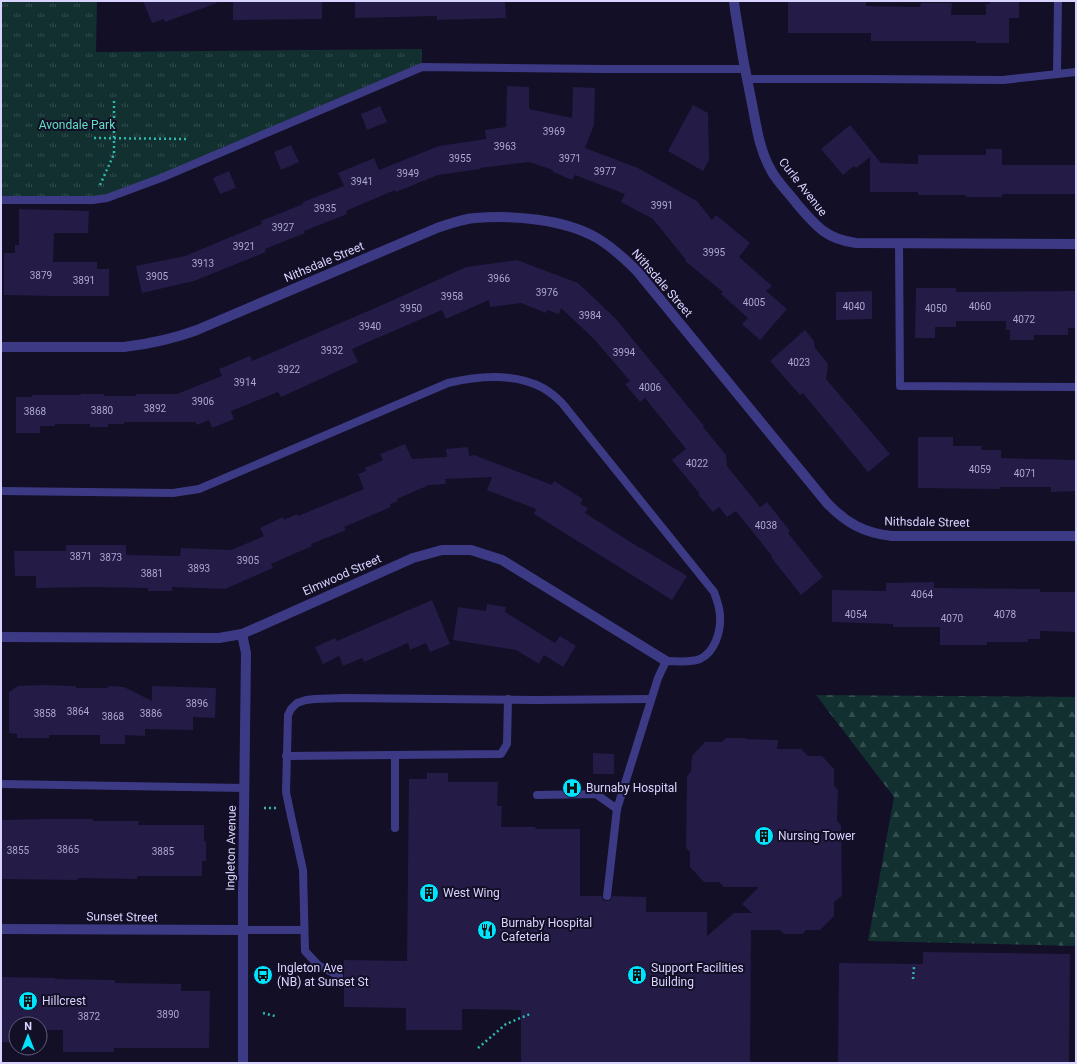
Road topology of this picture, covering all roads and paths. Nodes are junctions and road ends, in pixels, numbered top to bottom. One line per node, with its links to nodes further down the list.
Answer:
1 (734, 1): 3 (street, Curle Avenue)
2 (1058, 1): 5 (lane)
3 (744, 69): 6 (street, Curle Avenue); 12 (lane)
4 (1076, 72): 5 (lane)
5 (1057, 74): 6 (lane)
6 (747, 79): 13 (street, Curle Avenue)
7 (114, 98): 9 (path)
8 (94, 138): 9 (path)
9 (114, 138): 10 (path); 12 (path)
10 (186, 139)
11 (1, 200): 12 (lane)
12 (93, 200)
13 (899, 243): 14 (street, Curle Avenue); 16 (lane)
14 (1076, 244)
15 (1, 347): 18 (street, Nithsdale Street)
16 (1076, 387)
17 (1, 491): 21 (lane)
18 (1076, 536)
19 (242, 634): 20 (street, Elmwood Street); 21 (street, Elmwood Street); 27 (street, Ingleton Avenue)
20 (1, 638)
21 (666, 661): 23 (lane)
22 (508, 699): 23 (lane); 24 (lane); 25 (lane)
23 (652, 699): 31 (lane)
24 (395, 755): 25 (lane); 32 (lane)
25 (286, 756): 36 (lane)
26 (1, 784): 27 (lane)
27 (245, 788): 35 (street, Ingleton Avenue)
28 (537, 795): 31 (lane)
29 (264, 808): 30 (path)
30 (281, 808)
31 (617, 809): 33 (lane)
32 (395, 828)
33 (607, 896)
34 (1, 929): 35 (street, Sunset Street)
35 (243, 930): 36 (lane); 44 (street, Ingleton Avenue)
36 (304, 930): 38 (lane)
37 (914, 967): 39 (path)
38 (339, 976)
39 (913, 978)
40 (263, 1013): 42 (path)
41 (530, 1014): 43 (path)
42 (275, 1016)
43 (478, 1048)
44 (243, 1063)

